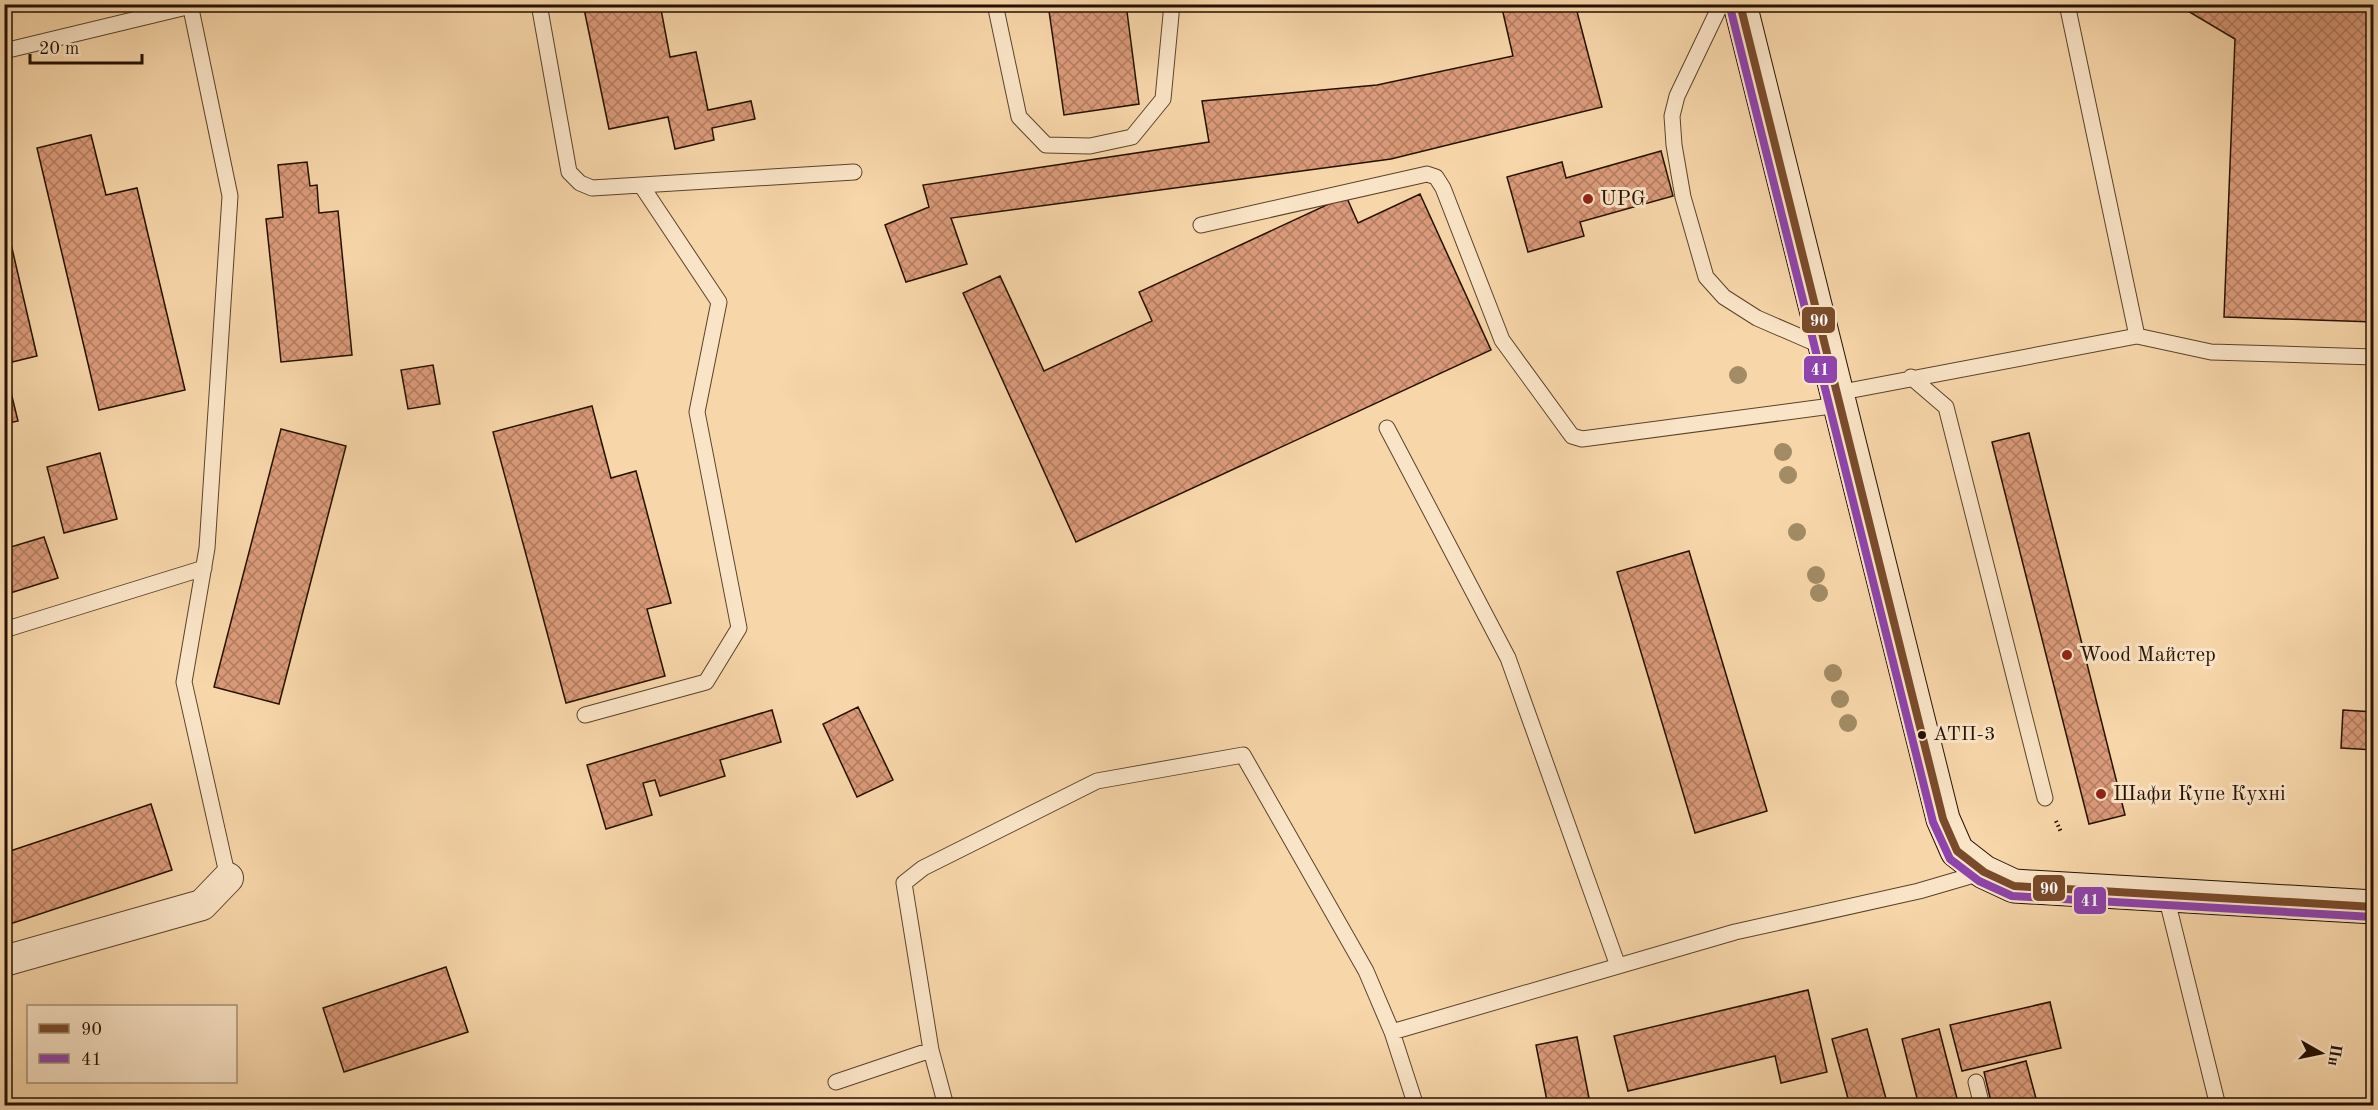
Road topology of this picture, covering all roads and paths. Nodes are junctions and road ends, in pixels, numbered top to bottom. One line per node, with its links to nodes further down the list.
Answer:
1 (538, 4): 10 (lane)
2 (995, 4): 3 (lane)
3 (1173, 4)
4 (1721, 4): 13 (lane)
5 (1740, 4): 13 (main road)
6 (2067, 4): 12 (lane)
7 (191, 5): 8 (lane); 18 (lane)
8 (4, 51)
9 (854, 172): 10 (lane)
10 (640, 185): 20 (lane)
11 (1200, 225): 16 (lane)
12 (2137, 336): 14 (lane); 15 (lane)
13 (1826, 348): 16 (main road)
14 (2373, 357)
15 (1911, 377): 16 (lane); 21 (lane)
16 (1838, 399): 22 (main road)
17 (1387, 428): 27 (lane)
18 (204, 568): 19 (lane); 23 (lane)
19 (4, 630)
20 (585, 715)
21 (2045, 798)
22 (1984, 872): 24 (main road); 27 (lane)
23 (228, 878): 26 (street)
24 (2166, 896): 25 (main road); 35 (lane)
25 (2373, 907)
26 (4, 961)
27 (1618, 966): 28 (lane)
28 (1392, 1032): 29 (lane); 33 (lane)
29 (931, 1050): 30 (lane); 32 (lane)
30 (836, 1082)
31 (1976, 1083): 34 (lane)
32 (946, 1106)
33 (1416, 1106)
34 (1982, 1106)
35 (2218, 1106)

